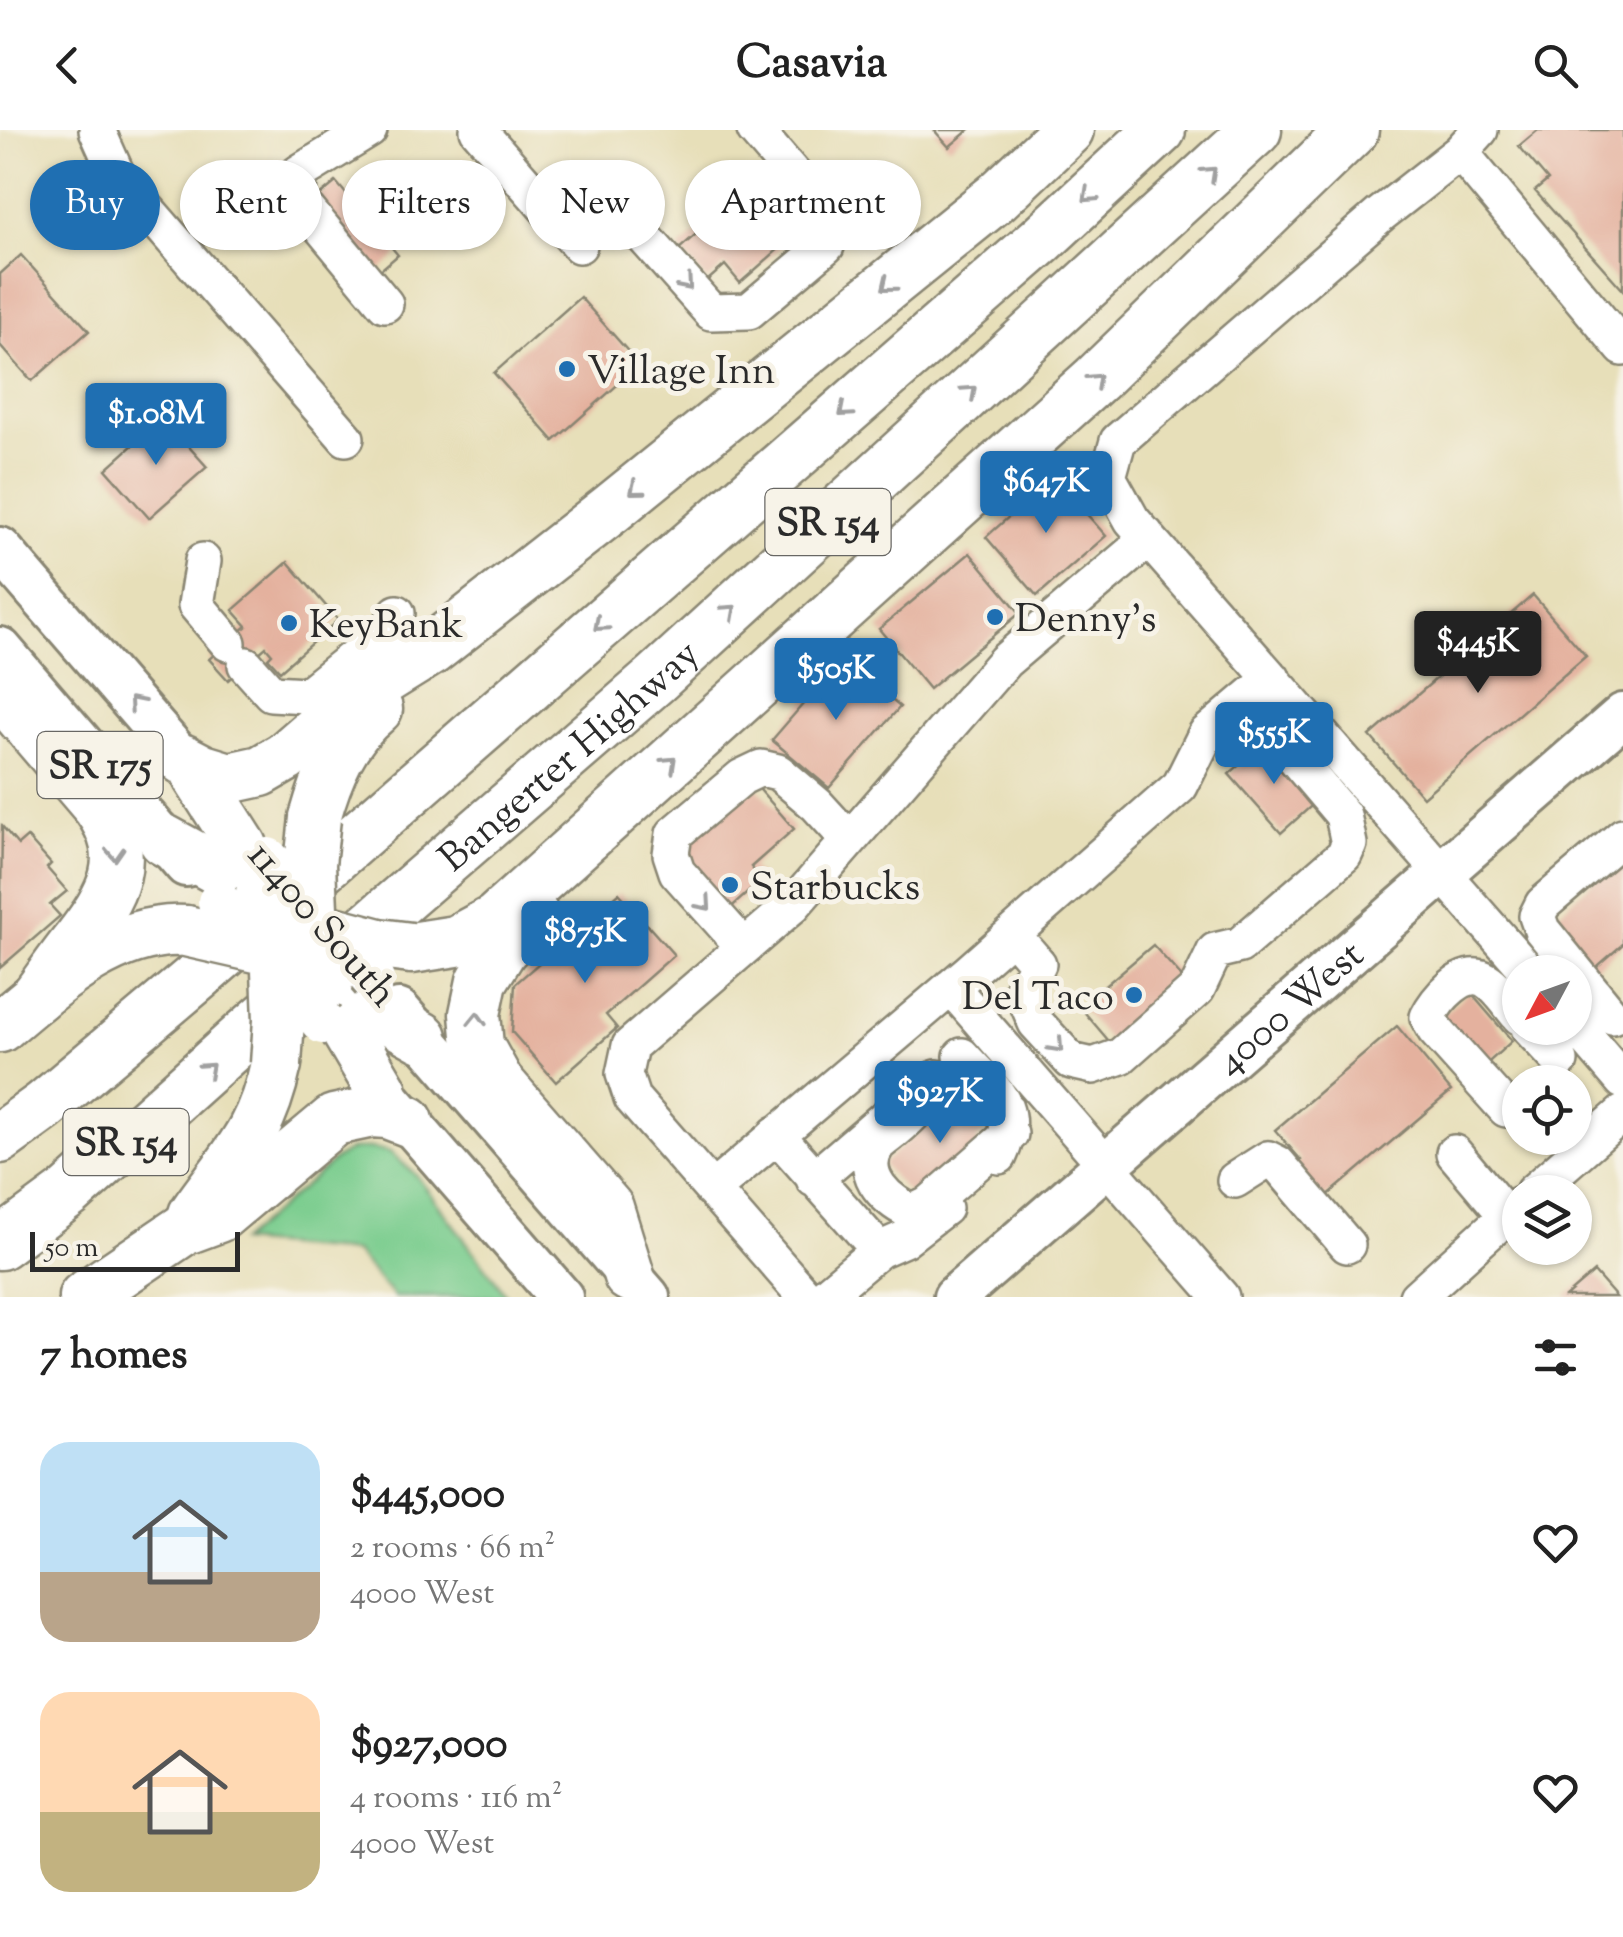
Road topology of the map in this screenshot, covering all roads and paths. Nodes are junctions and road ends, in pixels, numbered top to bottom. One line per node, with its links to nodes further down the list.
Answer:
1 (97, 130): 14 (lane)
2 (369, 130): 12 (lane)
3 (478, 130): 10 (lane)
4 (754, 130): 11 (lane, one-way to 4)
5 (1068, 130): 20 (highway, one-way to 20)
6 (1160, 130): 53 (highway, Bangerter Highway / SR 154, one-way to 53)
7 (1256, 130): 65 (highway, Bangerter Highway / SR 154, one-way to 7)
8 (1353, 130): 25 (highway, one-way to 8)
9 (1470, 141): 13 (lane); 15 (lane)
10 (526, 185)
11 (656, 250)
12 (385, 304)
13 (1623, 348)
14 (346, 438)
15 (1146, 535): 21 (lane); 28 (lane)
16 (0, 549): 24 (main road, SR 175, one-way to 16)
17 (203, 561): 18 (lane)
18 (397, 613)
19 (0, 650): 27 (main road, SR 175)
20 (431, 650): 24 (highway); 31 (highway, bridge)
21 (1259, 689): 29 (lane); 32 (lane); 32 (lane, one-way to 21)
22 (0, 692): 39 (highway, one-way to 39)
23 (1623, 715): 29 (main road, 4000 West)
24 (191, 768): 30 (highway)
25 (598, 829): 31 (highway, bridge); 68 (highway, one-way to 25)
26 (1623, 836): 40 (lane)
27 (164, 840): 30 (highway)
28 (849, 840): 33 (lane); 33 (lane, one-way to 33)
29 (1442, 873): 34 (lane); 56 (main road, 4000 West)
30 (238, 890): 31 (highway, bridge); 35 (highway, bridge); 35 (highway, bridge); 39 (highway)
31 (319, 921): 38 (highway, bridge)
32 (1012, 934): 36 (lane)
33 (744, 947): 60 (lane)
34 (1514, 955)
35 (269, 957): 38 (highway, bridge); 64 (highway, bridge)
36 (952, 987): 41 (lane); 51 (lane)
37 (1502, 997): 48 (lane)
38 (348, 1002): 42 (highway); 49 (highway)
39 (18, 1012)
40 (1612, 1016)
41 (989, 1031): 46 (lane); 56 (lane)
42 (422, 1037): 68 (main road, 11400 South)
43 (1545, 1045): 45 (lane)
44 (1592, 1045): 47 (lane)
45 (1560, 1062)
46 (949, 1067): 52 (lane); 54 (lane); 62 (lane)
47 (1623, 1081)
48 (1502, 1105)
49 (395, 1106): 64 (highway); 70 (main road)
50 (1623, 1113): 57 (lane)
51 (776, 1134): 58 (lane); 60 (lane)
52 (1010, 1134): 62 (lane); 67 (lane)
53 (0, 1138)
54 (858, 1142): 58 (lane); 62 (lane)
55 (1454, 1154): 61 (lane)
56 (1107, 1166): 73 (main road, 4000 West); 74 (lane)
57 (1553, 1175)
58 (814, 1179): 67 (lane)
59 (1235, 1180): 66 (lane)
60 (712, 1190): 71 (lane)
61 (1502, 1200)
62 (913, 1212)
63 (1502, 1220): 75 (lane)
64 (182, 1230): 69 (highway)
65 (0, 1244)
66 (1347, 1245)
67 (879, 1250): 72 (lane)
68 (638, 1287)
69 (84, 1297)
70 (560, 1297)
71 (806, 1297)
72 (823, 1297)
73 (956, 1297)
74 (1221, 1297)
75 (1417, 1297)

